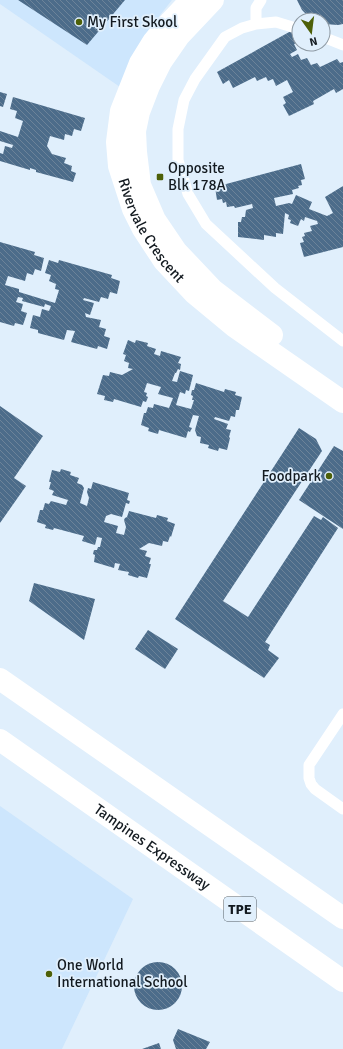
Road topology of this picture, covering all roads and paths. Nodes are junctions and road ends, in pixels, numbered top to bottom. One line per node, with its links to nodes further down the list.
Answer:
1 (191, 0): 9 (main road, Rivervale Crescent)
2 (213, 0): 9 (main road, Rivervale Crescent)
3 (261, 0): 4 (lane)
4 (256, 24): 5 (lane); 8 (lane)
5 (291, 27)
6 (331, 40): 7 (lane)
7 (343, 45)
8 (343, 341)
9 (298, 363): 10 (main road, Rivervale Crescent); 11 (main road, Rivervale Crescent)
10 (343, 388)
11 (343, 402)
12 (0, 678): 16 (main road)
13 (343, 714): 15 (lane)
14 (0, 740): 17 (main road, Tampines Expressway / TPE)
15 (343, 809)
16 (343, 918)
17 (343, 981)

